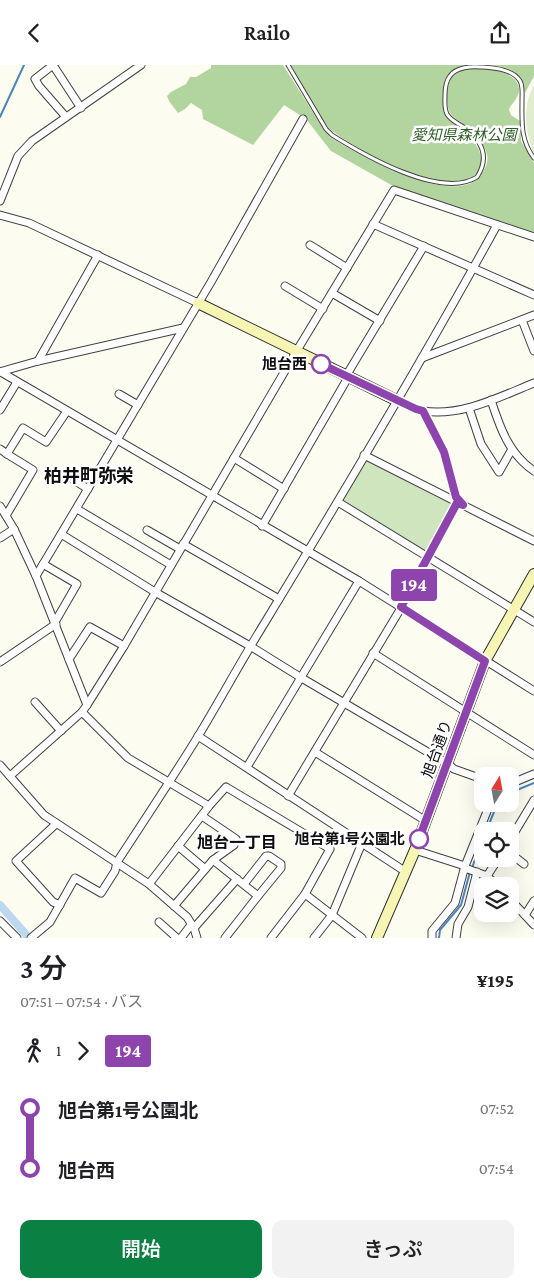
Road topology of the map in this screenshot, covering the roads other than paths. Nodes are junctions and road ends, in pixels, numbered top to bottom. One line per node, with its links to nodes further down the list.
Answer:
1 (53, 65): 4 (street); 5 (street)
2 (141, 65): 4 (street)
3 (288, 65): 7 (lane)
4 (81, 108): 5 (street)
5 (66, 117): 8 (street)
6 (303, 119): 21 (street)
7 (534, 158)
8 (0, 201)
9 (0, 215): 15 (street)
10 (373, 223): 11 (street); 14 (street); 16 (street)
11 (498, 225): 12 (street); 17 (street)
12 (534, 237)
13 (310, 245): 16 (street)
14 (424, 246): 17 (street); 25 (street)
15 (98, 255): 21 (street); 30 (street)
16 (347, 268): 19 (street)
17 (473, 269): 20 (street); 29 (street)
18 (285, 286): 22 (street)
19 (332, 293): 22 (street); 25 (street)
20 (534, 295)
21 (198, 303): 26 (street); 28 (street)
22 (323, 309): 28 (street)
23 (534, 315): 24 (street)
24 (522, 320): 27 (street); 29 (street)
25 (380, 321): 32 (street)
26 (183, 328): 30 (street); 38 (street)
27 (534, 351)
28 (296, 352): 32 (street); 48 (street)
29 (422, 358): 37 (street)
30 (38, 361): 31 (street)
31 (1, 372): 33 (street)
32 (346, 376): 37 (street); 52 (street)
33 (17, 382): 40 (street); 41 (street)
34 (534, 383): 36 (street)
35 (118, 394): 38 (street)
36 (491, 400): 39 (street); 45 (street)
37 (398, 401): 42 (street); 47 (street)
38 (138, 405): 43 (street)
39 (469, 407): 42 (street); 45 (street)
40 (0, 410)
41 (67, 411): 43 (street); 46 (street)
42 (423, 411): 55 (street)
43 (117, 439): 51 (street); 53 (street)
44 (0, 449): 46 (street)
45 (512, 449): 49 (street)
46 (7, 454): 58 (street)
47 (364, 455): 54 (street); 55 (street)
48 (234, 458): 52 (street); 53 (street)
49 (534, 471)
50 (63, 473): 51 (street)
51 (88, 489): 57 (street)
52 (284, 489): 59 (street)
53 (212, 496): 59 (street); 65 (street)
54 (338, 502): 66 (street); 67 (street)
55 (460, 504): 64 (street); 67 (street)
56 (0, 505): 58 (street)
57 (76, 509): 62 (street); 69 (street)
58 (7, 514): 60 (street)
59 (262, 526): 66 (street)
60 (14, 529): 63 (street); 71 (street)
61 (148, 530): 65 (street)
62 (61, 534): 68 (street); 73 (street)
63 (0, 538)
64 (534, 541)
65 (182, 546): 69 (street); 74 (street)
66 (308, 552): 72 (street); 74 (street)
67 (429, 558): 75 (street); 76 (street)
68 (44, 564): 71 (street); 78 (street)
69 (171, 565): 73 (street)
70 (534, 574): 76 (street, 旭台通り)
71 (36, 576): 78 (street)
72 (359, 581): 75 (street); 85 (street)
73 (155, 593): 79 (street); 80 (street)
74 (279, 599): 80 (street)
75 (401, 607): 81 (street); 84 (street)
76 (513, 611): 77 (street); 84 (street, 旭台通り)
77 (534, 622)
78 (55, 623): 82 (street); 83 (street)
79 (124, 646): 82 (street); 89 (street)
80 (250, 646): 85 (street); 93 (street)
81 (374, 653): 88 (street); 91 (street)
82 (69, 659): 89 (street)
83 (0, 661)
84 (485, 661): 86 (street); 91 (street, 旭台通り)
85 (300, 677): 88 (street); 98 (street)
86 (534, 691)
87 (35, 702): 92 (street)
88 (345, 703): 94 (street); 96 (street)
89 (87, 705): 90 (street)
90 (82, 712): 92 (street); 103 (street)
91 (466, 712): 95 (street); 96 (street, 旭台通り)
92 (61, 731): 101 (street)
93 (198, 736): 98 (street); 103 (street)
94 (314, 752): 104 (street); 109 (street)
95 (534, 755)
96 (448, 764): 100 (street); 109 (street, 旭台通り)
97 (0, 765): 101 (street)
98 (247, 767): 104 (street)
99 (534, 774): 102 (street)
100 (474, 776)
101 (10, 777): 110 (street)
102 (519, 780)
103 (170, 783): 106 (street); 117 (street)
104 (288, 796): 112 (street)
105 (534, 800): 111 (street)
106 (209, 806): 108 (street); 127 (street)
107 (487, 813): 121 (street)
108 (202, 816): 113 (street); 115 (street)
109 (426, 821): 114 (street, 旭台通り)
110 (56, 824): 117 (street); 130 (street)
111 (519, 825)
112 (362, 843): 122 (street); 133 (street)
113 (178, 846): 120 (street); 125 (street)
114 (415, 850): 121 (street); 122 (street, 旭台通り)
115 (213, 860): 120 (street); 124 (street)
116 (519, 860): 118 (street)
117 (117, 862): 125 (street); 130 (street)
118 (524, 864)
119 (493, 867): 123 (street)
120 (205, 869): 131 (street)
121 (469, 869): 123 (street); 149 (street); 150 (street)
122 (406, 872): 148 (street, 旭台通り)
123 (487, 876)
124 (237, 879): 126 (street); 138 (street)
125 (149, 884): 131 (street)
126 (244, 884): 128 (street); 128 (street)
127 (305, 894): 133 (street); 145 (street)
128 (258, 896): 144 (street)
129 (534, 901): 134 (street)
130 (60, 905): 140 (street)
131 (174, 906): 138 (street)
132 (519, 909): 134 (street)
133 (332, 915): 146 (street); 147 (street)
134 (525, 915): 137 (street)
135 (0, 921): 139 (street)
136 (159, 922): 141 (street)
137 (534, 925)
138 (193, 926): 142 (street); 143 (street)
139 (17, 938)
140 (32, 938)
141 (177, 938)
142 (181, 938)
143 (197, 938)
144 (225, 938)
145 (271, 938)
146 (314, 938)
147 (362, 938)
148 (377, 938)
149 (432, 938)
150 (456, 938)

